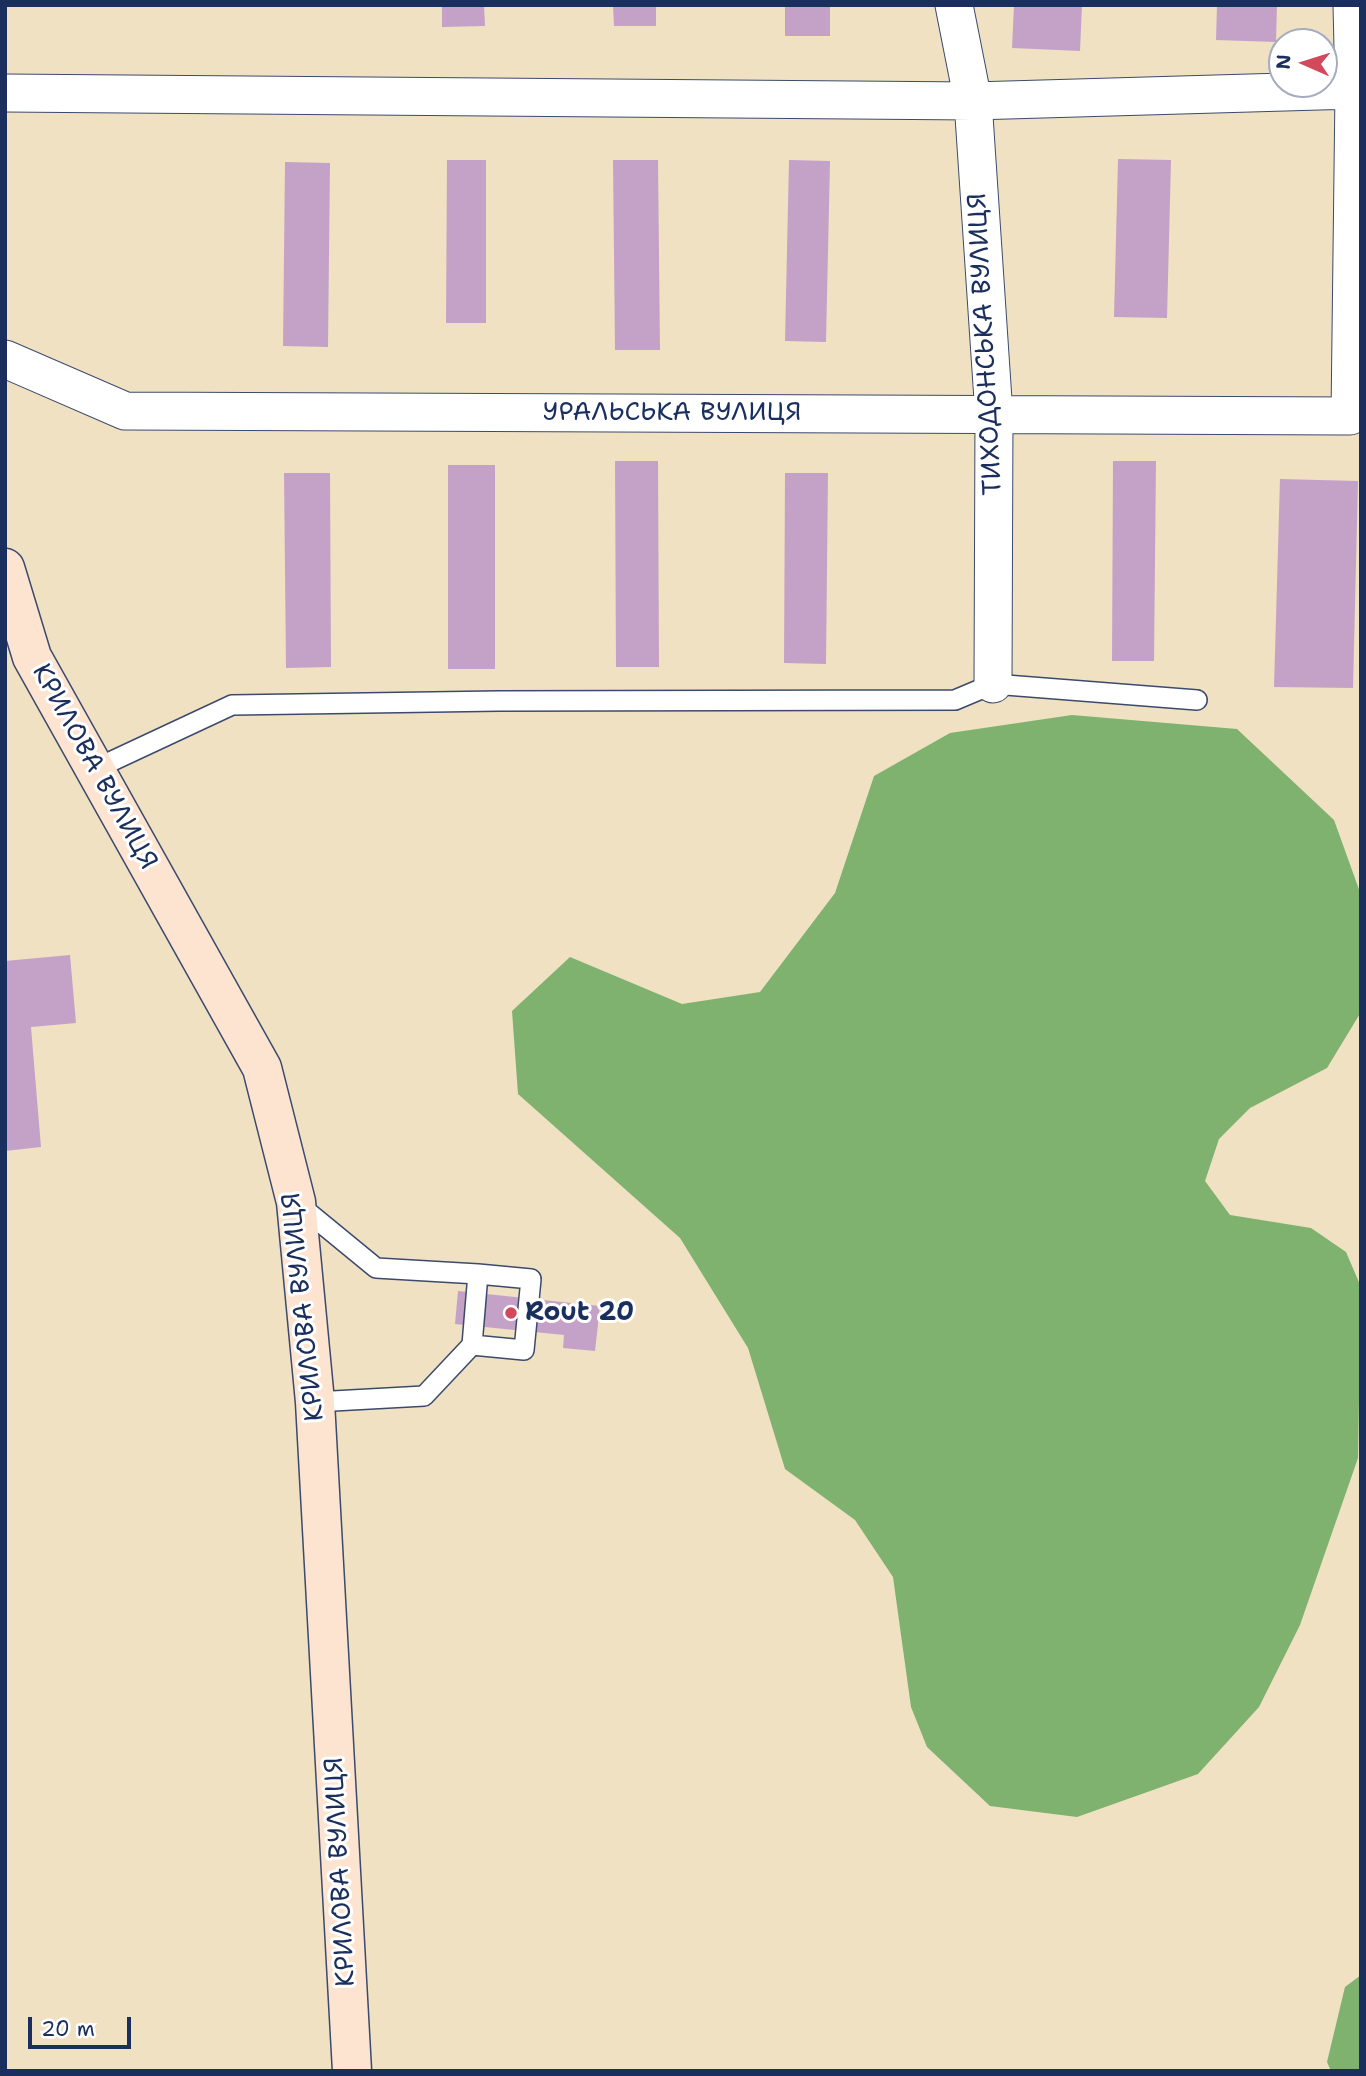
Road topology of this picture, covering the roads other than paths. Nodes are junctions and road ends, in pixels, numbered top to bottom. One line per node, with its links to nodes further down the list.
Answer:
1 (954, 5): 5 (street, ТИХОДОНСЬКА ВУЛИЦЯ)
2 (1352, 5): 3 (street)
3 (1354, 90): 5 (street); 7 (street, УРАЛЬСЬКА ВУЛИЦЯ)
4 (5, 93): 5 (street)
5 (972, 102): 7 (street, ТИХОДОНСЬКА ВУЛИЦЯ)
6 (5, 359): 7 (street, УРАЛЬСЬКА ВУЛИЦЯ)
7 (994, 415): 9 (street, ТИХОДОНСЬКА ВУЛИЦЯ)
8 (5, 568): 11 (main road, КРИЛОВА ВУЛИЦЯ)
9 (993, 684): 10 (lane); 11 (lane)
10 (1197, 700)
11 (95, 769): 12 (main road, КРИЛОВА ВУЛИЦЯ)
12 (296, 1202): 13 (lane); 15 (main road, КРИЛОВА ВУЛИЦЯ)
13 (478, 1274): 14 (lane); 14 (lane)
14 (472, 1345): 15 (lane)
15 (314, 1402): 16 (main road, КРИЛОВА ВУЛИЦЯ)
16 (352, 2071)

